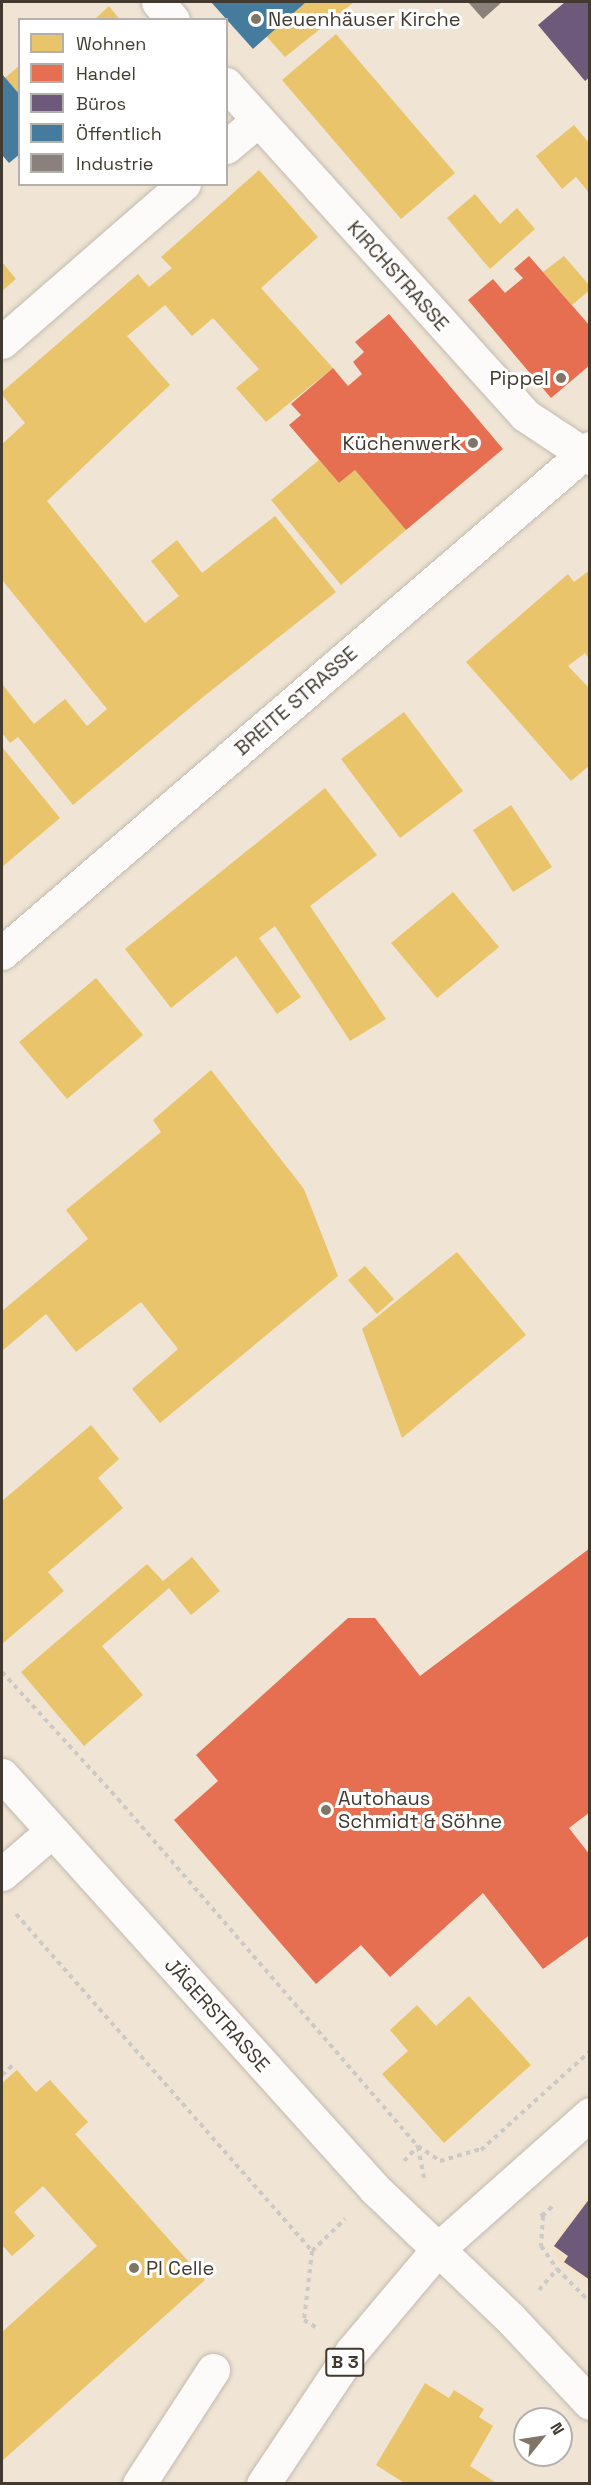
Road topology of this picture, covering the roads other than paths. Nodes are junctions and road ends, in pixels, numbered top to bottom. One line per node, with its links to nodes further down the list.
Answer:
1 (158, 2): 2 (street)
2 (171, 18)
3 (228, 86): 4 (street, KIRCHSTRASSE)
4 (257, 121): 5 (street); 8 (street, KIRCHSTRASSE)
5 (228, 145)
6 (182, 186): 7 (street)
7 (2, 342)
8 (587, 453): 9 (street, BREITE STRASSE)
9 (2, 953)
10 (2, 1775): 11 (street, JÄGERSTRASSE)
11 (52, 1831): 12 (street); 14 (street, JÄGERSTRASSE)
12 (2, 1874)
13 (590, 2114): 14 (street, B 3)
14 (438, 2249): 16 (street, JÄGERSTRASSE); 18 (street, B 3)
15 (213, 2370): 17 (street)
16 (590, 2403)
17 (139, 2484)
18 (263, 2484)

